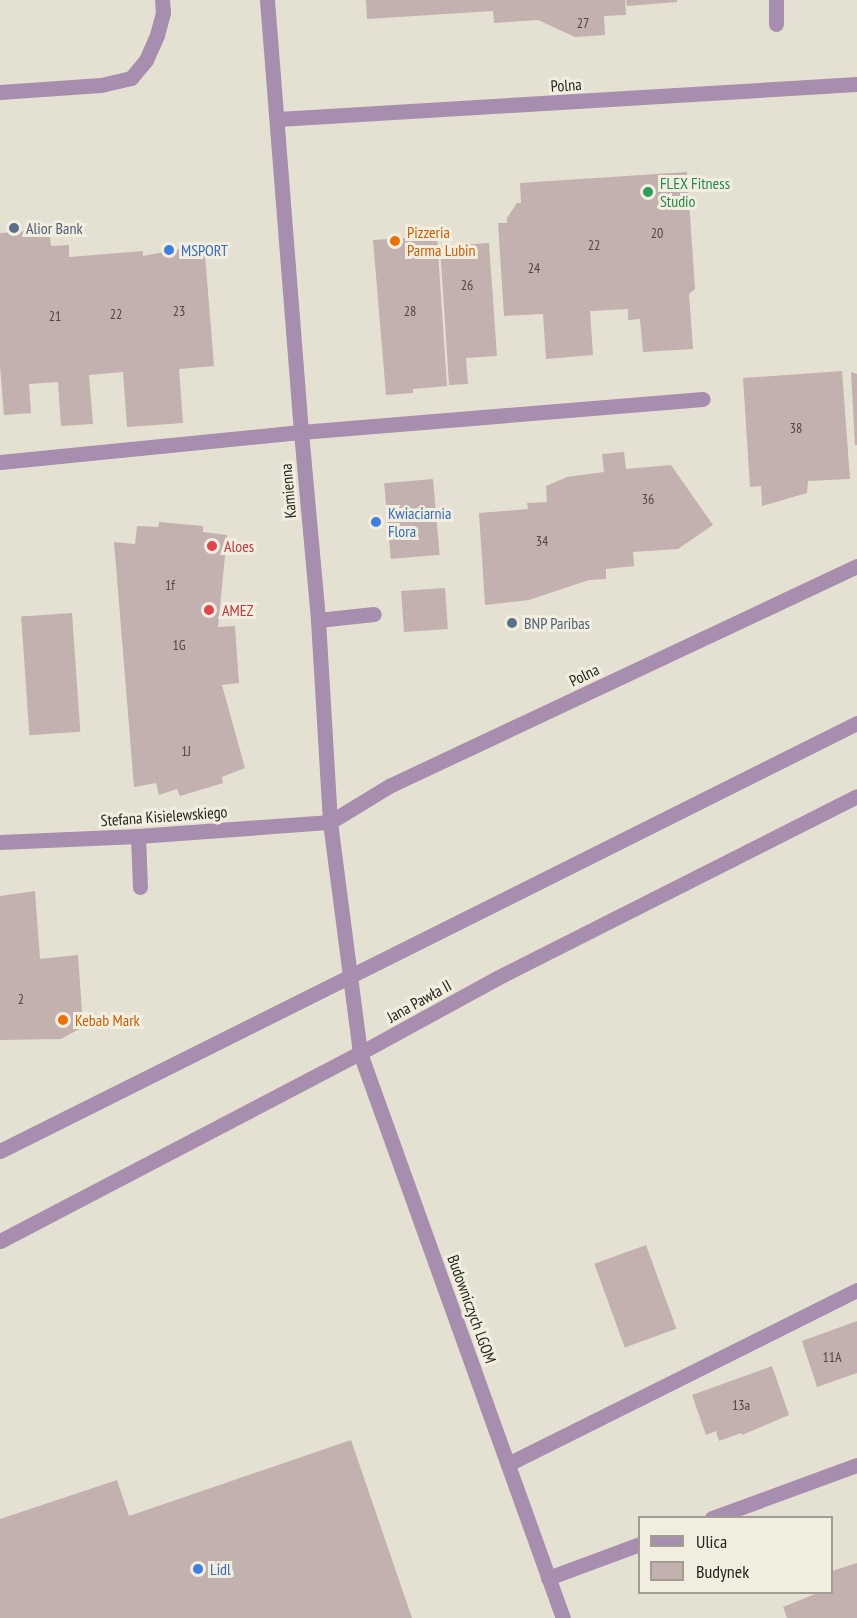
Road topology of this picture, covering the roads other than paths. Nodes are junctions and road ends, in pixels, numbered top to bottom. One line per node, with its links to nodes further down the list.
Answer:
1 (162, 0): 6 (street)
2 (267, 0): 7 (street, Kamienna)
3 (776, 0): 4 (street)
4 (776, 24)
5 (857, 84): 7 (street, Polna)
6 (0, 92)
7 (278, 119): 9 (street, Kamienna)
8 (704, 399): 9 (street)
9 (301, 432): 10 (street); 13 (street, Kamienna)
10 (0, 462)
11 (857, 566): 16 (street, Polna)
12 (374, 614): 13 (street)
13 (318, 620): 16 (street, Kamienna)
14 (857, 723): 20 (street)
15 (857, 796): 21 (street, Jana Pawła II)
16 (330, 822): 17 (street, Stefana Kisielewskiego); 20 (street, Kamienna)
17 (138, 836): 18 (street, Stefana Kisielewskiego); 19 (street)
18 (0, 842)
19 (140, 887)
20 (348, 978): 21 (street, Budowniczych LGOM); 22 (street)
21 (360, 1053): 23 (street, Jana Pawła II); 25 (street, Budowniczych LGOM)
22 (0, 1151)
23 (0, 1241)
24 (857, 1290): 25 (street)
25 (508, 1464): 29 (street, Budowniczych LGOM)
26 (857, 1465): 27 (street)
27 (717, 1516)
28 (638, 1544): 29 (street)
29 (548, 1578): 30 (street, Budowniczych LGOM)
30 (563, 1618)

